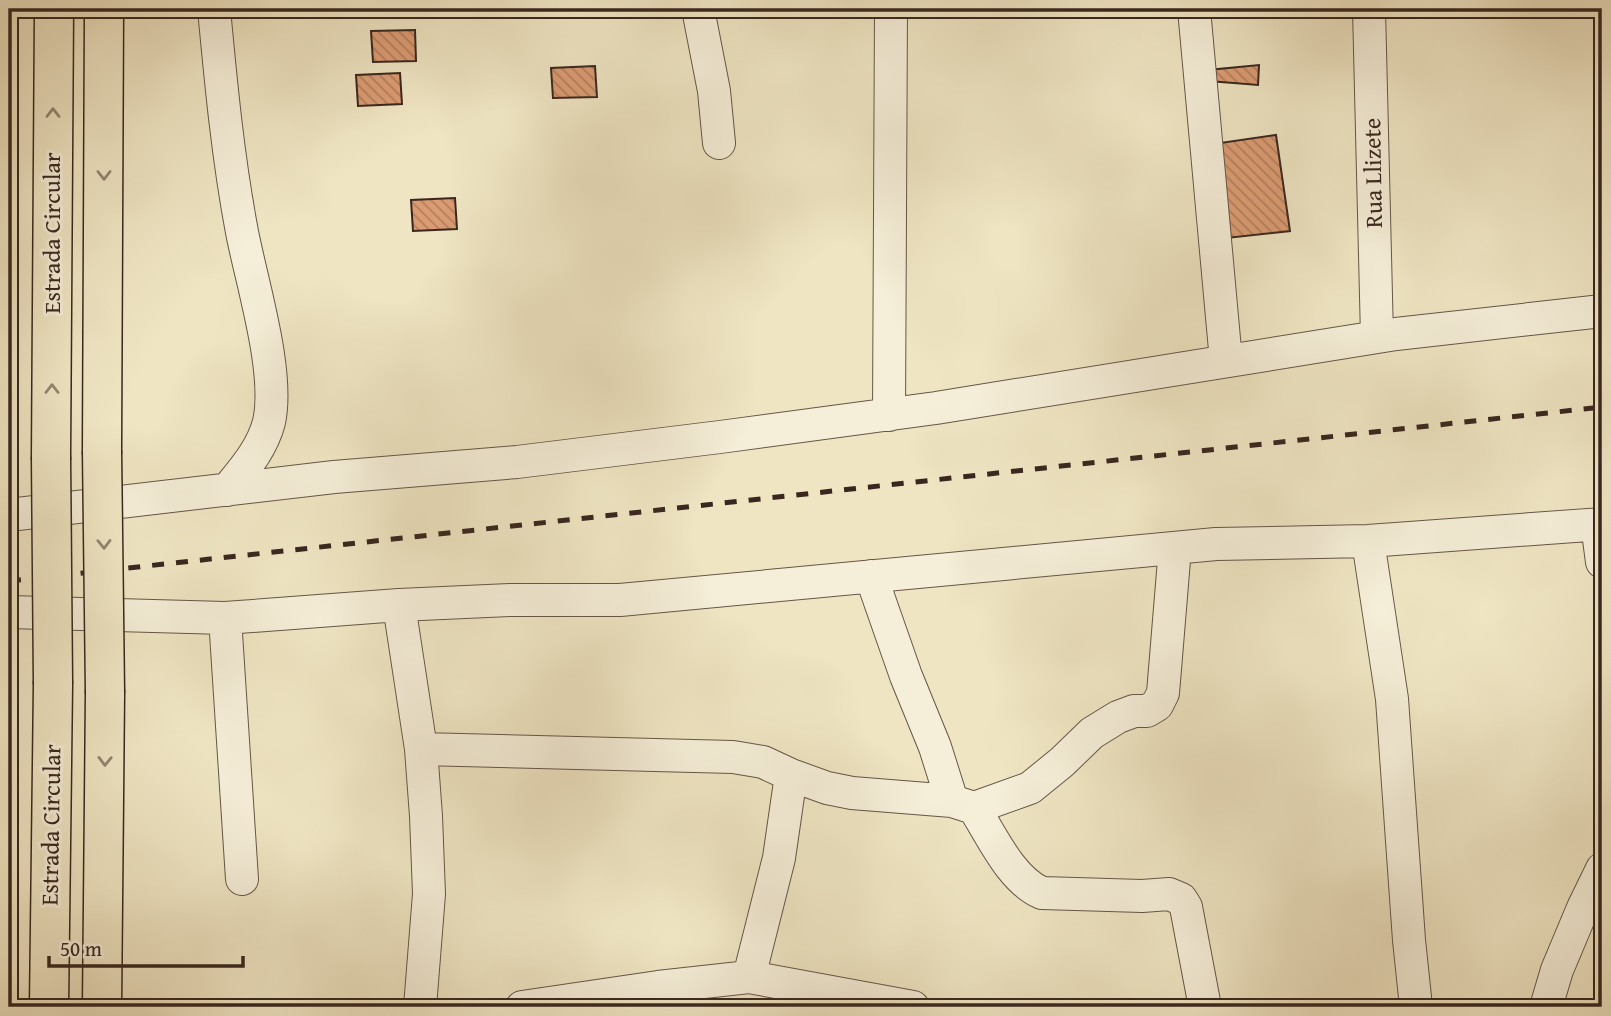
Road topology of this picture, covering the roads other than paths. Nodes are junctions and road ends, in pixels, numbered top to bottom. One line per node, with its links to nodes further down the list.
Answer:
1 (54, 9): 31 (main road, Estrada Circular, one-way to 1, bridge)
2 (104, 9): 32 (main road, Estrada Circular, one-way to 32, bridge)
3 (215, 9): 13 (street)
4 (698, 9): 8 (street)
5 (891, 9): 12 (street)
6 (1194, 9): 11 (street)
7 (1369, 9): 10 (street, Rua Llizete)
8 (719, 143)
9 (1602, 310): 10 (street)
10 (1377, 337): 11 (street)
11 (1226, 361): 12 (street)
12 (889, 415): 13 (street)
13 (227, 490): 14 (street)
14 (9, 515)
15 (1600, 524): 16 (street); 18 (street)
16 (1368, 541): 17 (street); 37 (street)
17 (1175, 548): 19 (street); 25 (street)
18 (1602, 562)
19 (871, 576): 20 (street); 25 (street)
20 (399, 605): 22 (street); 23 (street)
21 (9, 612): 22 (street)
22 (225, 618): 27 (street)
23 (421, 749): 24 (street); 33 (street)
24 (791, 775): 25 (street); 28 (street)
25 (963, 805): 36 (street)
26 (1602, 869): 38 (street)
27 (242, 879)
28 (748, 977): 29 (street); 30 (street)
29 (660, 997): 34 (street)
30 (843, 1001): 35 (street)
31 (49, 1007)
32 (102, 1007)
33 (420, 1007)
34 (522, 1007)
35 (914, 1007)
36 (1205, 1007)
37 (1416, 1007)
38 (1546, 1007)

